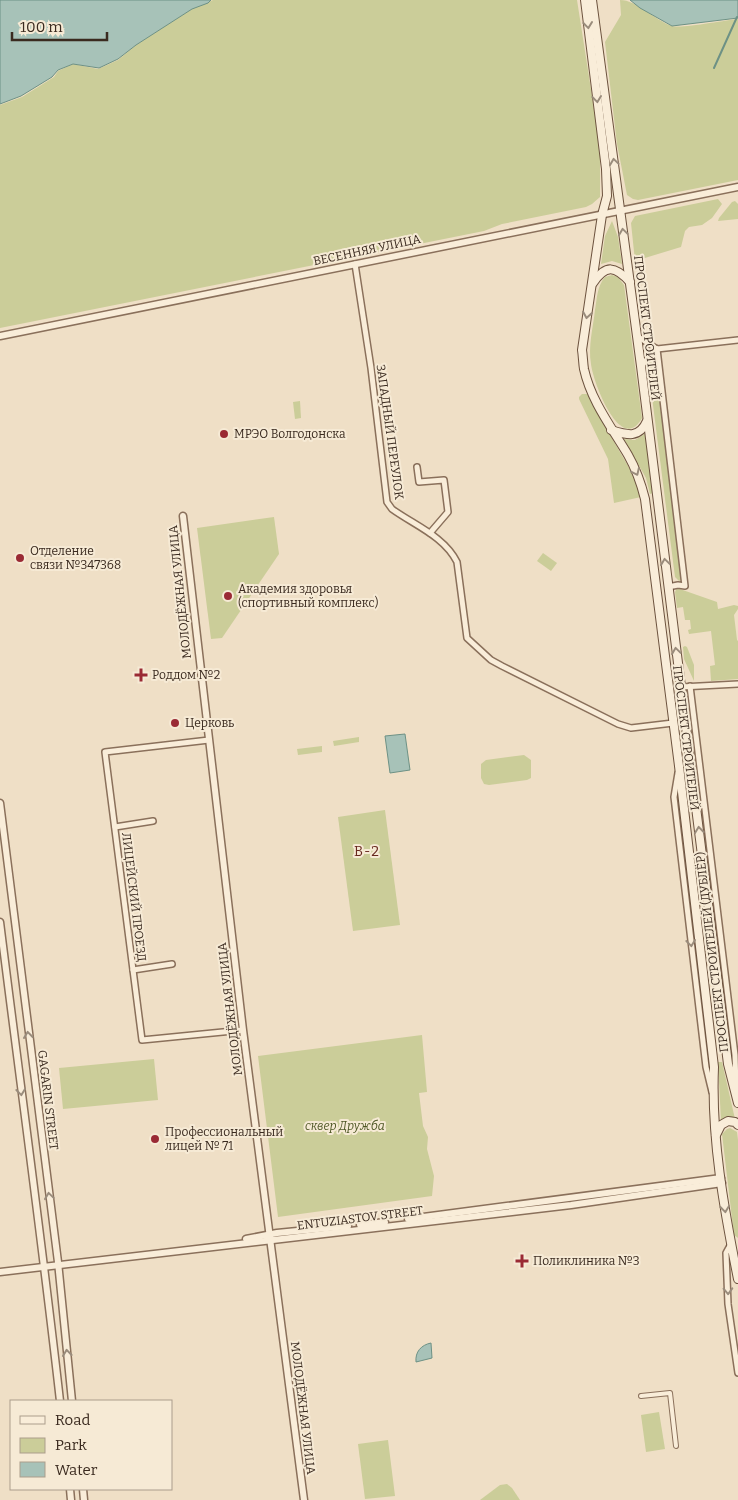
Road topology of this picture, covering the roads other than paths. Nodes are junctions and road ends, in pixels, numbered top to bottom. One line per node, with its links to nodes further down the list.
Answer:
1 (585, 0): 5 (main road, ПРОСПЕКТ СТРОИТЕЛЕЙ, one-way to 5)
2 (592, 0): 4 (main road, ПРОСПЕКТ СТРОИТЕЛЕЙ, one-way to 2)
3 (738, 187): 4 (street, ВЕСЕННЯЯ УЛИЦА)
4 (620, 211): 5 (street, ВЕСЕННЯЯ УЛИЦА); 7 (main road, ПРОСПЕКТ СТРОИТЕЛЕЙ, one-way to 4)
5 (602, 215): 6 (street, ВЕСЕННЯЯ УЛИЦА); 8 (main road, ПРОСПЕКТ СТРОИТЕЛЕЙ)
6 (355, 264): 9 (street, ВЕСЕННЯЯ УЛИЦА); 18 (street, ЗАПАДНЫЙ ПЕРЕУЛОК)
7 (630, 282): 8 (main road); 10 (main road, ПРОСПЕКТ СТРОИТЕЛЕЙ)
8 (592, 283): 15 (main road, ПРОСПЕКТ СТРОИТЕЛЕЙ, one-way to 15)
9 (0, 336)
10 (637, 336): 12 (street); 13 (main road, ПРОСПЕКТ СТРОИТЕЛЕЙ)
11 (738, 340): 12 (street)
12 (657, 349): 13 (street); 19 (street)
13 (641, 366): 14 (main road, ПРОСПЕКТ СТРОИТЕЛЕЙ)
14 (648, 419): 15 (main road); 19 (main road, ПРОСПЕКТ СТРОИТЕЛЕЙ, one-way to 14)
15 (612, 430): 23 (main road, ПРОСПЕКТ СТРОИТЕЛЕЙ, one-way to 23)
16 (417, 467): 18 (street)
17 (183, 516): 24 (street, МОЛОДЁЖНАЯ УЛИЦА)
18 (430, 533): 23 (street, ЗАПАДНЫЙ ПЕРЕУЛОК)
19 (668, 587): 22 (main road, ПРОСПЕКТ СТРОИТЕЛЕЙ, one-way to 19)
20 (738, 684): 21 (street)
21 (690, 686): 22 (street); 32 (street, ПРОСПЕКТ СТРОИТЕЛЕЙ (ДУБЛЁР))
22 (681, 687): 32 (main road, ПРОСПЕКТ СТРОИТЕЛЕЙ, one-way to 22)
23 (673, 723): 34 (main road, ПРОСПЕКТ СТРОИТЕЛЕЙ, one-way to 34)
24 (209, 740): 27 (street, ЛИЦЕЙСКИЙ ПРОЕЗД); 31 (street, МОЛОДЁЖНАЯ УЛИЦА)
25 (0, 803): 38 (street, GAGARIN STREET, one-way to 25)
26 (154, 822): 27 (street, ЛИЦЕЙСКИЙ ПРОЕЗД)
27 (115, 827): 30 (street, ЛИЦЕЙСКИЙ ПРОЕЗД)
28 (0, 922): 39 (street, GAGARIN STREET, one-way to 39)
29 (172, 964): 30 (street, ЛИЦЕЙСКИЙ ПРОЕЗД)
30 (133, 970): 31 (street, ЛИЦЕЙСКИЙ ПРОЕЗД)
31 (243, 1030): 36 (street, МОЛОДЁЖНАЯ УЛИЦА)
32 (737, 1099)
33 (738, 1125): 34 (main road)
34 (715, 1135): 35 (main road, ПРОСПЕКТ СТРОИТЕЛЕЙ)
35 (722, 1180): 36 (street); 37 (main road, ПРОСПЕКТ СТРОИТЕЛЕЙ, one-way to 37)
36 (270, 1237): 38 (street); 48 (street, МОЛОДЁЖНАЯ УЛИЦА)
37 (734, 1243): 42 (main road); 43 (street, one-way to 43)
38 (58, 1263): 39 (street); 46 (street, GAGARIN STREET, one-way to 38)
39 (45, 1265): 40 (street); 41 (street); 45 (street, GAGARIN STREET)
40 (0, 1267)
41 (0, 1272)
42 (738, 1279)
43 (738, 1373)
44 (641, 1396): 47 (street)
45 (60, 1400)
46 (72, 1400)
47 (676, 1446)
48 (304, 1500)

